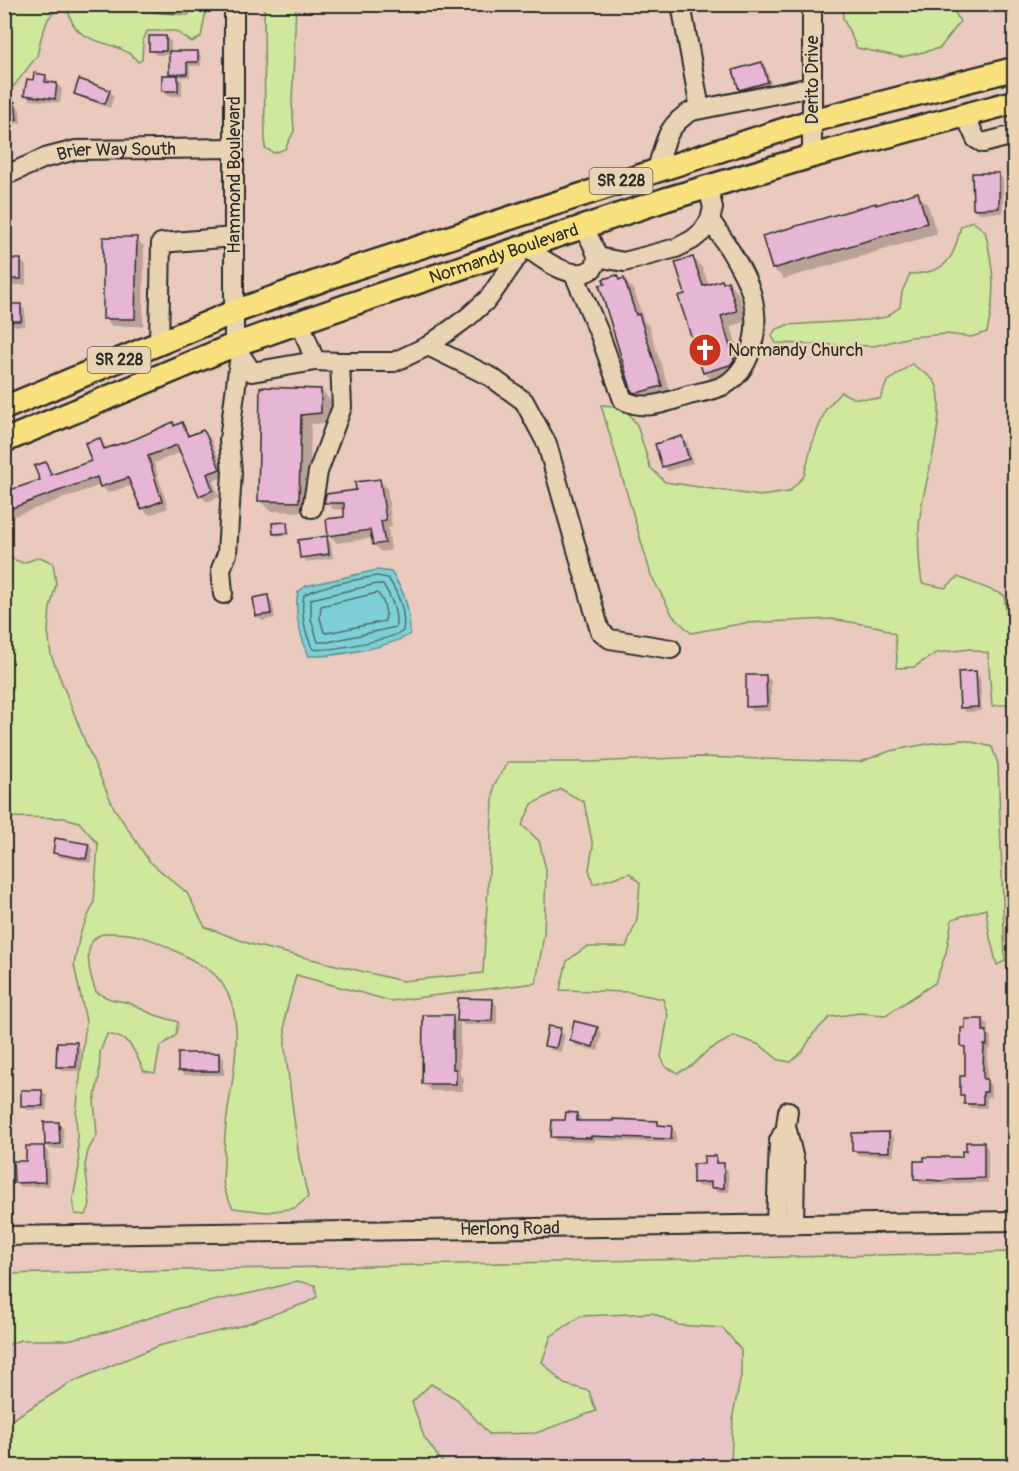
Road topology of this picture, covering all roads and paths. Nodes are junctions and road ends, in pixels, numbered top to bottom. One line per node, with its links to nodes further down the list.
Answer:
1 (234, 4): 11 (street, Hammond Boulevard)
2 (681, 4): 7 (street)
3 (812, 4): 5 (street, Derito Drive)
4 (1014, 69): 9 (main road, Normandy Boulevard / SR 228)
5 (812, 87): 7 (street); 9 (street, Derito Drive)
6 (1014, 102): 8 (main road, Normandy Boulevard / SR 228)
7 (700, 109): 13 (street)
8 (965, 115): 10 (street); 12 (main road, Normandy Boulevard / SR 228)
9 (811, 121): 12 (street, Derito Drive); 13 (main road, Normandy Boulevard / SR 228)
10 (1014, 135)
11 (234, 148): 14 (street, Brier Way South); 19 (street, Hammond Boulevard)
12 (812, 156): 15 (main road, Normandy Boulevard / SR 228)
13 (657, 169): 16 (main road, Normandy Boulevard / SR 228)
14 (4, 176)
15 (708, 187): 17 (street); 18 (main road, Normandy Boulevard / SR 228)
16 (514, 217): 20 (main road); 23 (main road, Normandy Boulevard / SR 228)
17 (710, 220): 21 (street); 22 (street)
18 (584, 227): 20 (main road, Normandy Boulevard / SR 228); 21 (street)
19 (234, 237): 23 (street, Hammond Boulevard); 25 (street)
20 (525, 246): 22 (street); 24 (main road, Normandy Boulevard / SR 228); 26 (street)
21 (597, 257): 22 (street)
22 (574, 274)
23 (234, 312): 25 (main road, Normandy Boulevard / SR 228); 27 (street, Hammond Boulevard)
24 (300, 322): 27 (main road, Normandy Boulevard / SR 228); 28 (street)
25 (159, 343): 30 (main road, Normandy Boulevard / SR 228)
26 (428, 346): 29 (street); 34 (street)
27 (237, 350): 28 (street); 31 (main road, Normandy Boulevard / SR 228); 33 (street, Hammond Boulevard)
28 (315, 361): 29 (street)
29 (340, 362): 32 (street)
30 (4, 408)
31 (4, 441)
32 (312, 508)
33 (223, 594)
34 (671, 649)
35 (787, 1119): 37 (street)
36 (1014, 1221): 37 (street, Herlong Road)
37 (785, 1224): 38 (street, Herlong Road)
38 (4, 1236)

